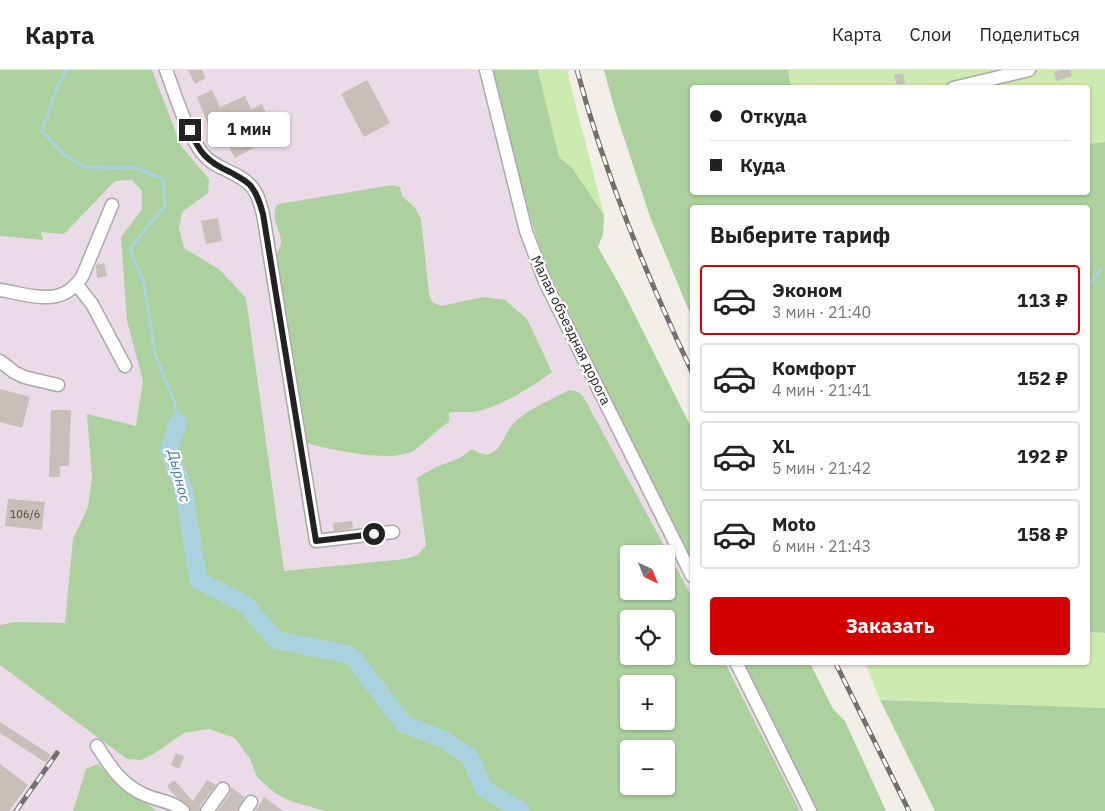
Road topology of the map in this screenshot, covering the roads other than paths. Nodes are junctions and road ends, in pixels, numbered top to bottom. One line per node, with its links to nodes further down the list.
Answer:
1 (166, 70): 11 (street)
2 (486, 70): 12 (street, Малая объездная дорога)
3 (1029, 70): 4 (street)
4 (965, 85)
5 (112, 204): 6 (street)
6 (77, 285): 7 (street); 9 (street)
7 (0, 290)
8 (0, 361): 10 (street)
9 (125, 366)
10 (58, 385)
11 (394, 532)
12 (690, 572)
13 (737, 665): 18 (street)
14 (97, 746): 16 (street)
15 (223, 789): 17 (street)
16 (183, 811)
17 (207, 811)
18 (810, 811)

